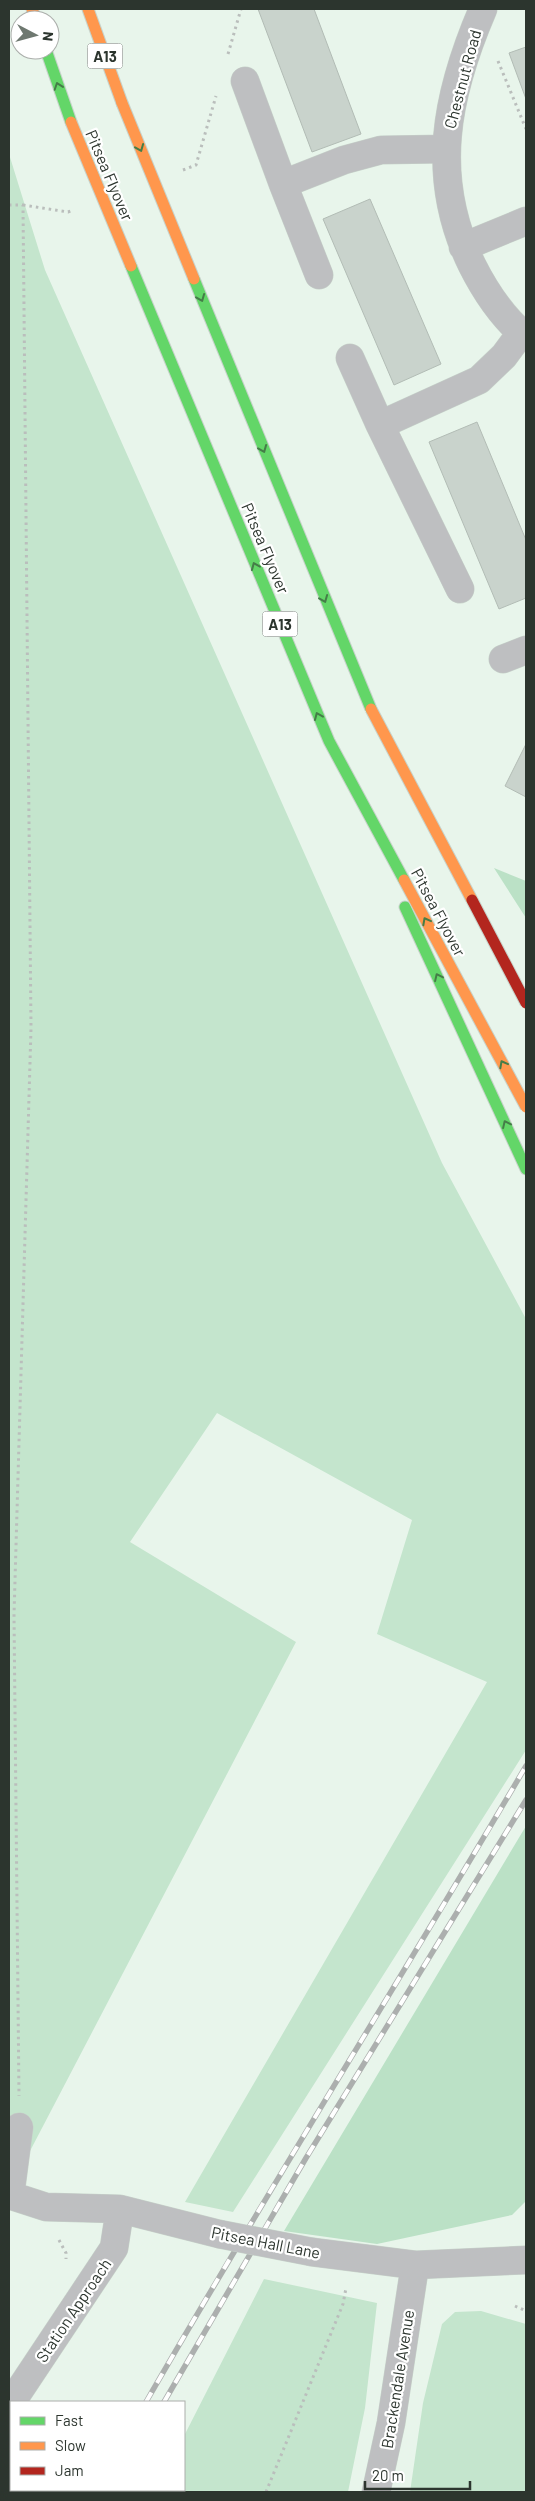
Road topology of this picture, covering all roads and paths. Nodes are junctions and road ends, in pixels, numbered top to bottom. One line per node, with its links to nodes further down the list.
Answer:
1 (88, 9): 20 (highway, A13, one-way to 20, bridge)
2 (483, 9): 7 (street, Chestnut Road)
3 (495, 52): 6 (path)
4 (49, 60): 19 (highway, Pitsea Flyover / A13, one-way to 4, bridge)
5 (245, 81): 8 (street)
6 (526, 129)
7 (445, 149): 8 (street); 13 (street, Chestnut Road)
8 (283, 184): 14 (street)
9 (9, 205): 10 (path)
10 (23, 205): 11 (path); 23 (path)
11 (68, 212)
12 (526, 221): 13 (street)
13 (463, 247): 15 (street, Chestnut Road)
14 (319, 275)
15 (524, 335): 17 (street)
16 (350, 358): 17 (street)
17 (380, 425): 18 (street)
18 (460, 590)
19 (329, 741): 21 (highway, Pitsea Flyover / A13, one-way to 19, bridge); 22 (highway, A13, one-way to 19, bridge)
20 (526, 1003)
21 (526, 1107)
22 (526, 1168)
23 (19, 2127): 24 (street)
24 (9, 2195): 25 (street, Pitsea Hall Lane)
25 (120, 2209): 27 (street, Pitsea Hall Lane, bridge); 33 (street, Station Approach)
26 (56, 2235): 30 (path)
27 (352, 2258): 29 (street, Pitsea Hall Lane); 34 (path)
28 (526, 2260): 29 (street, Pitsea Hall Lane)
29 (415, 2265): 35 (street, Brackendale Avenue)
30 (66, 2267)
31 (515, 2306): 32 (path)
32 (526, 2311)
33 (12, 2401)
34 (266, 2492)
35 (376, 2492)

